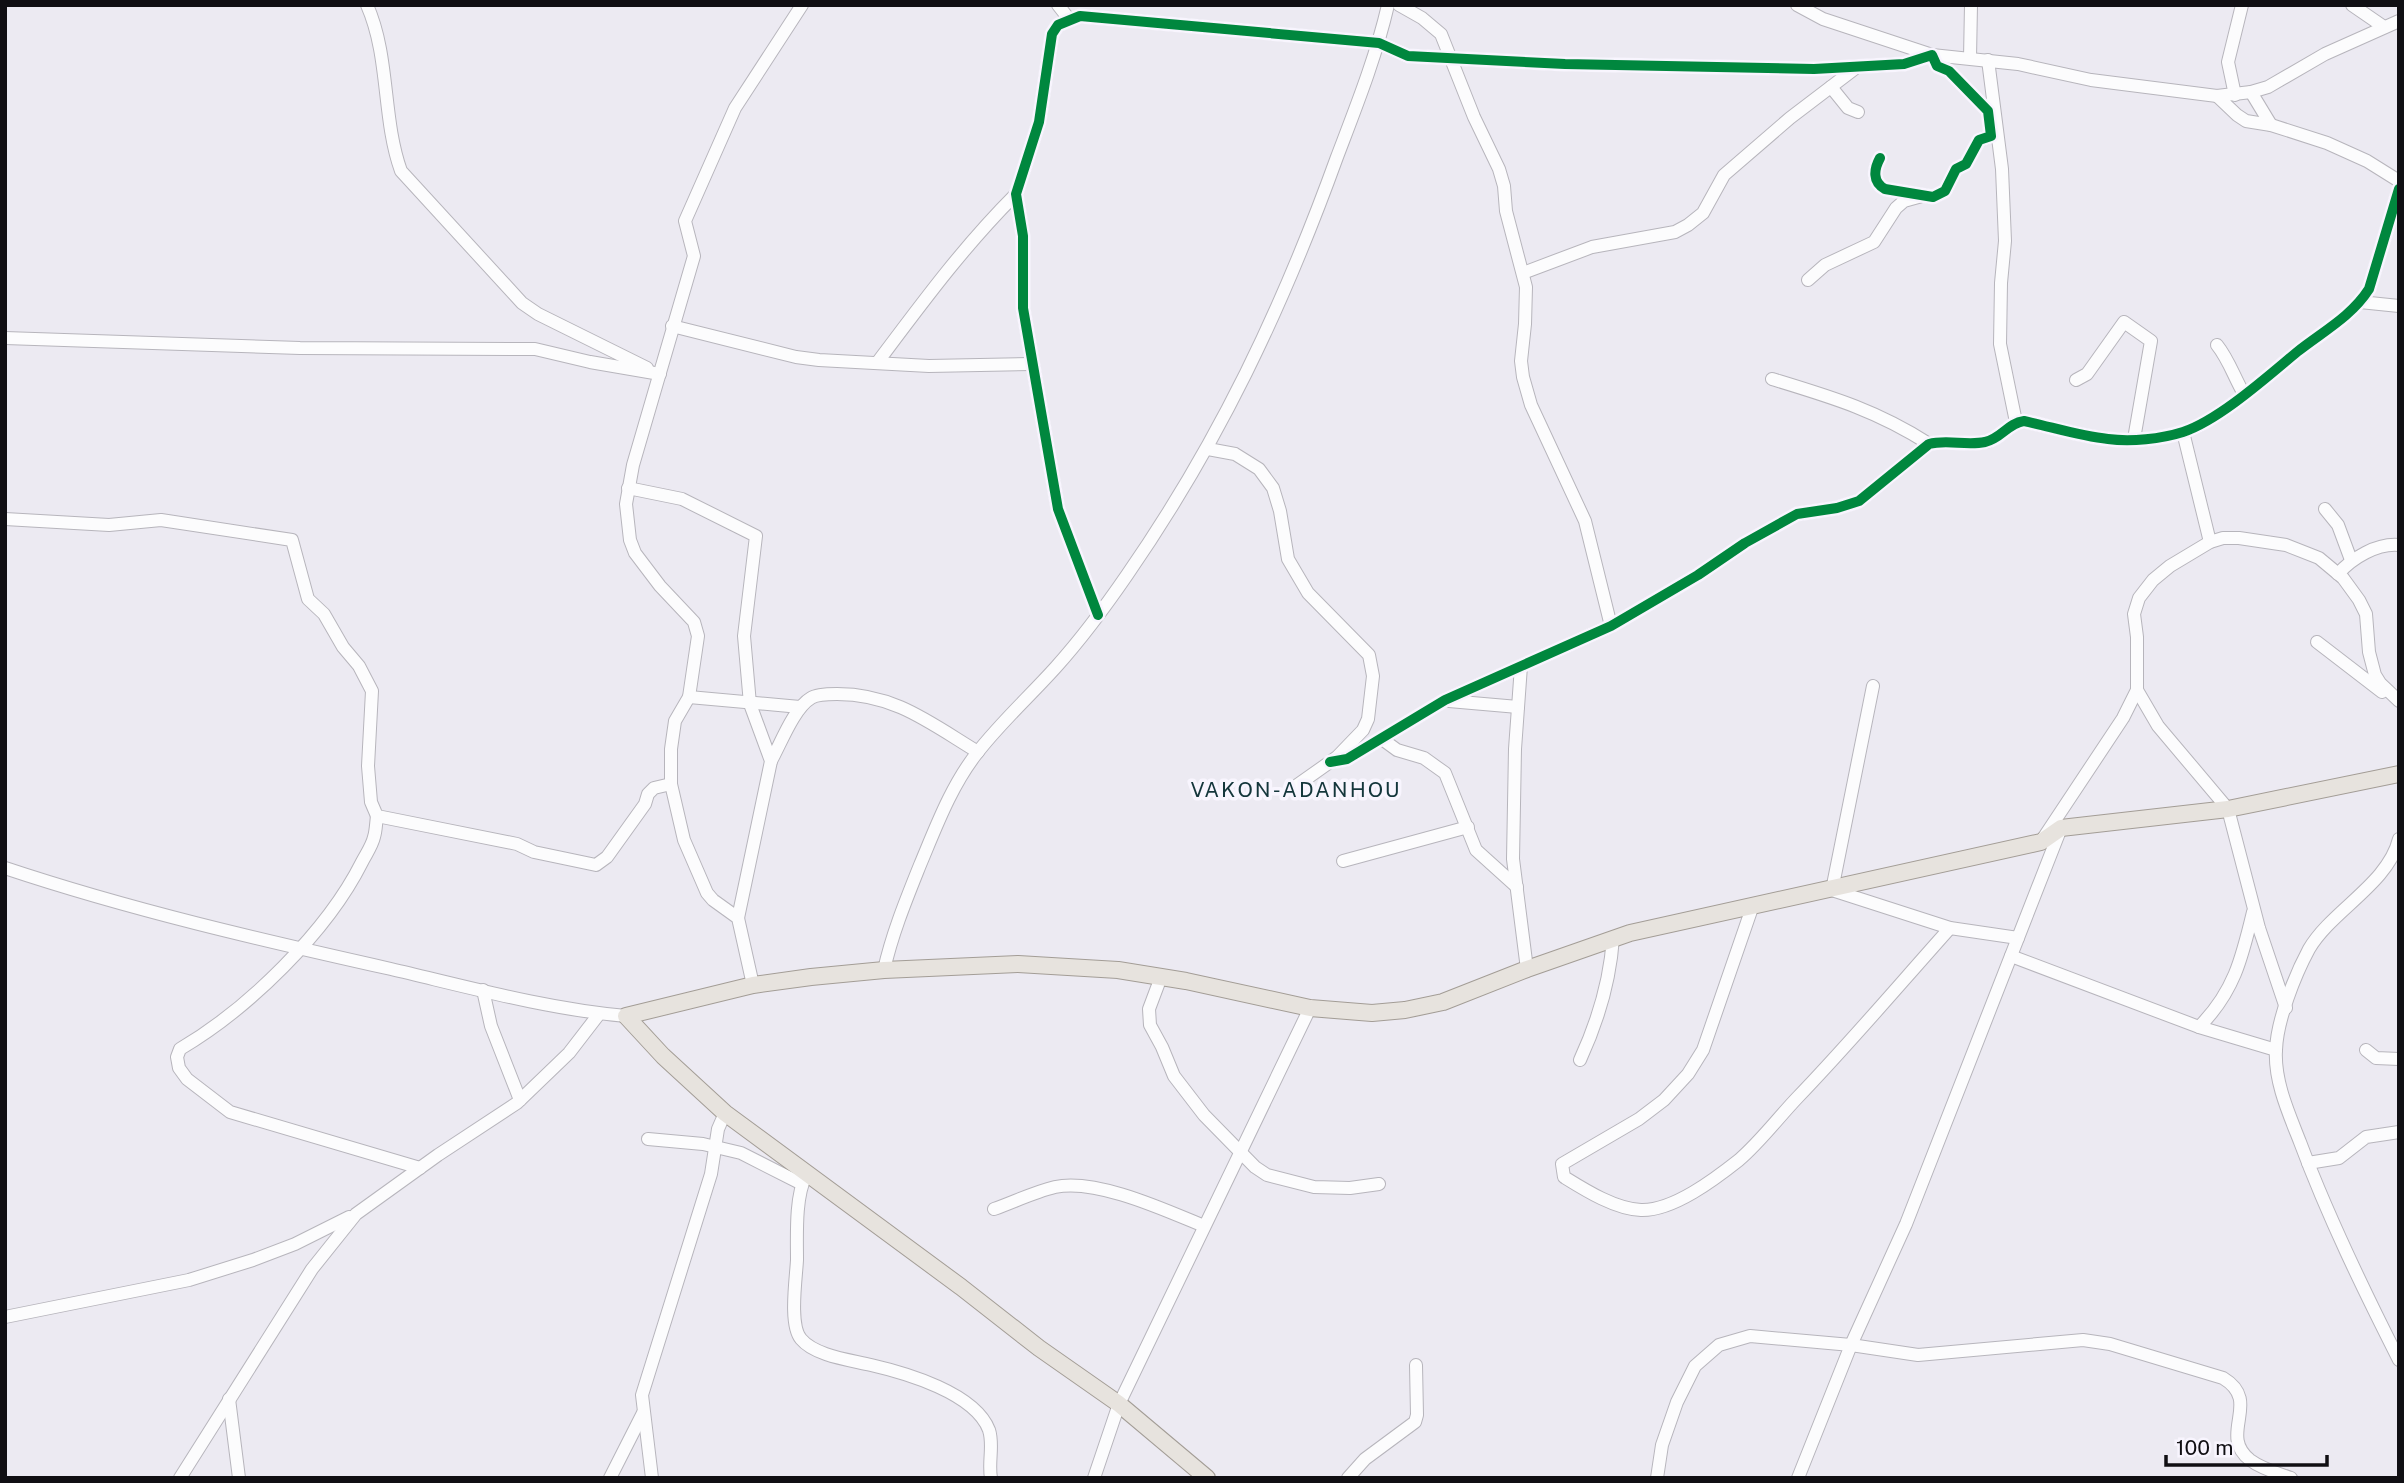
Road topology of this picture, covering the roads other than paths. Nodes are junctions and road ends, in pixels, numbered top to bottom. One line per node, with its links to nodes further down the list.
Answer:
1 (367, 5): 39 (street)
2 (802, 5): 34 (street)
3 (1058, 5): 10 (street)
4 (1388, 5): 13 (street)
5 (1399, 5): 15 (street)
6 (1797, 5): 14 (street)
7 (1971, 5): 16 (street)
8 (2242, 5): 21 (street)
9 (2352, 5): 12 (street)
10 (1069, 19): 13 (street); 28 (street)
11 (2399, 20): 12 (street)
12 (2384, 27): 20 (street)
13 (1379, 43): 15 (street); 47 (street)
14 (1932, 55): 16 (street); 18 (street); 29 (street)
15 (1448, 58): 18 (street); 30 (street)
16 (1970, 58): 17 (street)
17 (1988, 60): 22 (street); 43 (street)
18 (1857, 67): 19 (street)
19 (1830, 87): 23 (street); 30 (street)
20 (2251, 92): 21 (street); 24 (street)
21 (2235, 95): 22 (street)
22 (2217, 96): 24 (street)
23 (1858, 112)
24 (2271, 125): 26 (street)
25 (1880, 158): 29 (street)
26 (2399, 181)
27 (2399, 189): 32 (street)
28 (1016, 194): 37 (street); 38 (street)
29 (1922, 196): 31 (street)
30 (1523, 273): 56 (street)
31 (1808, 280)
32 (2360, 302): 33 (street); 42 (street)
33 (2399, 306)
34 (672, 326): 37 (street); 39 (street)
35 (5, 338): 39 (street)
36 (2217, 345): 42 (street)
37 (877, 363): 38 (street)
38 (1032, 364): 55 (street)
39 (660, 374): 48 (street)
40 (1772, 379): 46 (street)
41 (2076, 380): 45 (street)
42 (2244, 394): 44 (street)
43 (2015, 422): 45 (street); 46 (street)
44 (2183, 432): 45 (street); 51 (street)
45 (2134, 439)
46 (1929, 443): 56 (street)
47 (1208, 449): 55 (street); 70 (street)
48 (628, 488): 61 (street); 64 (street)
49 (2325, 509): 53 (street)
50 (5, 519): 75 (street)
51 (2210, 542): 54 (street); 60 (street)
52 (2399, 545): 53 (street)
53 (2351, 559): 54 (street)
54 (2338, 574): 63 (street)
55 (1098, 615): 68 (street)
56 (1611, 626): 58 (street)
57 (2318, 642): 63 (street)
58 (1521, 666): 62 (street); 66 (street)
59 (1873, 686): 83 (street)
60 (2137, 690): 74 (street); 79 (street)
61 (689, 697): 64 (street); 72 (street)
62 (1445, 701): 66 (street); 67 (street)
63 (2399, 703)
64 (750, 704): 65 (street); 69 (street)
65 (800, 707): 68 (street); 69 (street)
66 (1518, 708): 82 (street)
67 (1382, 739): 70 (street); 76 (street)
68 (978, 752): 93 (street)
69 (771, 761): 86 (street)
70 (1330, 762): 73 (street)
71 (2399, 774): 74 (main road)
72 (671, 783): 75 (street); 86 (street)
73 (1296, 786)
74 (2228, 809): 77 (main road); 85 (street)
75 (377, 816): 90 (street)
76 (1468, 827): 80 (street); 82 (street)
77 (2061, 828): 79 (main road); 89 (street)
78 (2399, 839): 98 (street)
79 (2041, 842): 83 (main road)
80 (1343, 861)
81 (5, 868): 90 (street)
82 (1517, 887): 92 (street)
83 (1832, 890): 84 (main road); 87 (street)
84 (1753, 905): 87 (street); 88 (main road)
85 (2254, 908): 98 (street); 101 (street)
86 (738, 918): 95 (street)
87 (1950, 928): 89 (street)
88 (1613, 938): 92 (main road); 105 (street)
89 (2018, 938): 91 (street)
90 (300, 948): 96 (street); 113 (street)
91 (2011, 956): 101 (street); 120 (street)
92 (1527, 969): 97 (main road)
93 (884, 970): 94 (main road); 95 (main road)
94 (1161, 977): 97 (main road); 111 (street)
95 (753, 985): 100 (main road)
96 (483, 990): 99 (street); 106 (street)
97 (1310, 1008): 111 (street)
98 (2286, 1008): 102 (street)
99 (599, 1014): 100 (street); 106 (street)
100 (626, 1016): 107 (main road)
101 (2199, 1027): 102 (street)
102 (2276, 1050): 112 (street)
103 (2365, 1050): 104 (street)
104 (2399, 1059)
105 (1580, 1060)
106 (520, 1100): 113 (street)
107 (725, 1113): 110 (street); 114 (main road)
108 (2399, 1132): 112 (street)
109 (649, 1139): 110 (street)
110 (715, 1148): 114 (street); 125 (street)
111 (1240, 1151): 115 (street); 118 (street)
112 (2308, 1163): 121 (street)
113 (420, 1168): 117 (street)
114 (804, 1180): 124 (main road); 131 (street)
115 (1379, 1184)
116 (993, 1209): 118 (street)
117 (356, 1214): 119 (street); 123 (street)
118 (1204, 1227): 124 (street)
119 (5, 1317)
120 (1851, 1345): 126 (street); 135 (street); 136 (street)
121 (2399, 1360)
122 (1416, 1365): 134 (street)
123 (229, 1399): 127 (street); 128 (street)
124 (1119, 1404): 132 (street); 133 (main road)
125 (643, 1413): 129 (street); 130 (street)
126 (2256, 1463): 137 (street); 138 (street)
127 (180, 1478)
128 (239, 1478)
129 (610, 1478)
130 (652, 1478)
131 (992, 1478)
132 (1094, 1478)
133 (1207, 1478)
134 (1348, 1478)
135 (1657, 1478)
136 (1798, 1478)
137 (2251, 1478)
138 (2291, 1478)

